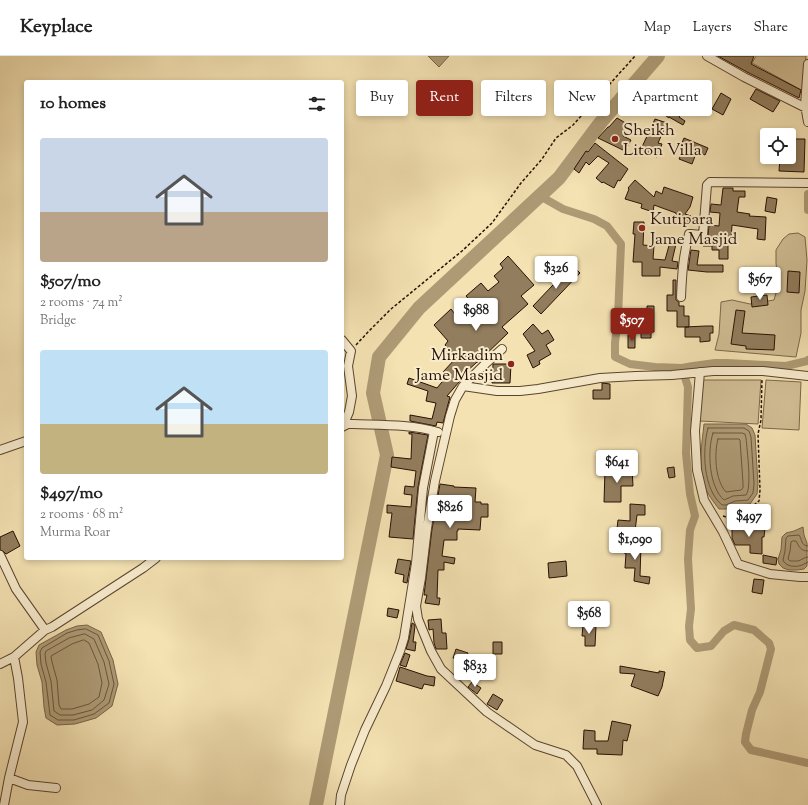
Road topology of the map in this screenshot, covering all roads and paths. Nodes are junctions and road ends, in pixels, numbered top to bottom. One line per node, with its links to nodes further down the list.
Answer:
1 (635, 56): 10 (path)
2 (706, 56): 4 (street)
3 (808, 64): 4 (street)
4 (806, 106): 5 (street)
5 (808, 122)
6 (808, 183): 7 (street)
7 (681, 297)
8 (344, 342): 10 (street)
9 (502, 349): 14 (street)
10 (351, 351): 15 (street)
11 (763, 371): 12 (street); 13 (street); 21 (path)
12 (700, 372): 14 (street); 21 (street)
13 (808, 376)
14 (464, 386): 18 (street)
15 (344, 423)
16 (344, 426): 17 (street)
17 (434, 431): 18 (street); 31 (street)
18 (446, 434): 32 (street)
19 (24, 442): 20 (street)
20 (0, 450)
21 (715, 519): 24 (street)
22 (0, 555): 25 (street)
23 (154, 560): 25 (street)
24 (808, 577)
25 (45, 630): 26 (street)
26 (14, 657): 27 (street); 28 (street)
27 (0, 664)
28 (9, 778): 29 (street); 30 (street)
29 (56, 788)
30 (4, 805)
31 (340, 805)
32 (597, 805)

